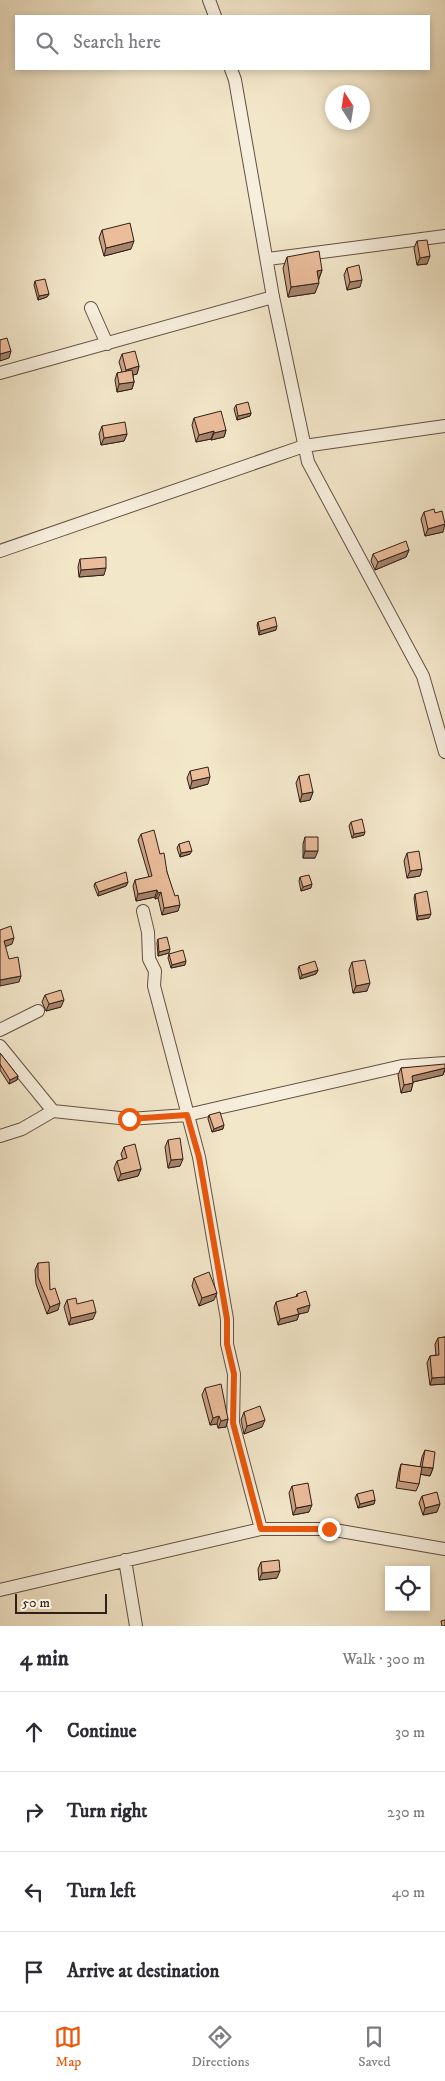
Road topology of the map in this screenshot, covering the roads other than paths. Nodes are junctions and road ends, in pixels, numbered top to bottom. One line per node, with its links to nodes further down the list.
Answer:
1 (209, 0): 2 (street)
2 (214, 15)
3 (231, 70): 5 (street)
4 (445, 236): 5 (street)
5 (268, 259): 6 (street)
6 (274, 297): 8 (street); 11 (street)
7 (90, 308): 8 (street)
8 (108, 344): 9 (street)
9 (0, 373)
10 (445, 426): 11 (street)
11 (304, 446): 12 (street); 13 (street)
12 (0, 551)
13 (445, 752)
14 (143, 911): 20 (street)
15 (38, 1011): 16 (street)
16 (0, 1030)
17 (0, 1046): 19 (street)
18 (445, 1063): 20 (street)
19 (53, 1111): 20 (street); 21 (street)
20 (187, 1115): 22 (street)
21 (0, 1136)
22 (261, 1529): 23 (street); 24 (street)
23 (445, 1549)
24 (125, 1560): 25 (street); 26 (street)
25 (0, 1590)
26 (136, 1626)

